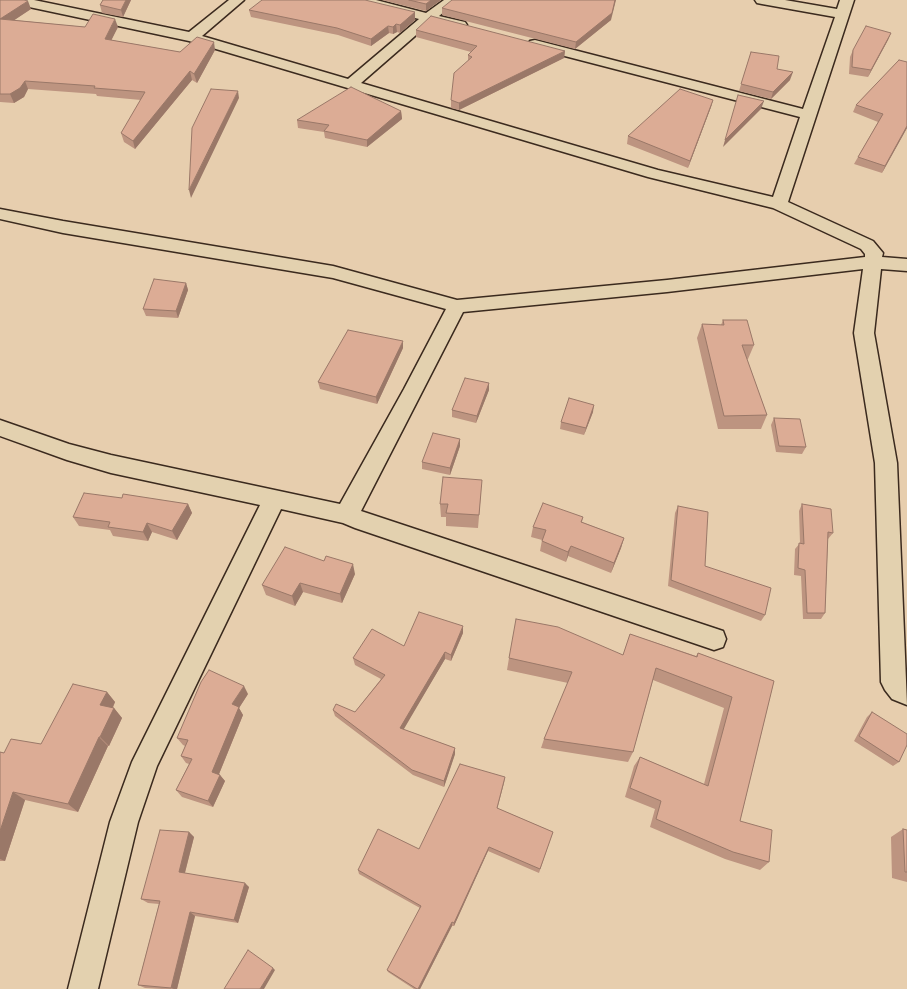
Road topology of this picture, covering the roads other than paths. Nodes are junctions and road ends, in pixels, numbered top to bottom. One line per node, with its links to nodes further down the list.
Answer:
1 (15, 0): 9 (street)
2 (237, 0): 9 (street)
3 (360, 0): 7 (street)
4 (452, 0): 7 (street)
5 (762, 0): 6 (street)
6 (844, 7): 12 (street)
7 (429, 17): 8 (street); 11 (street)
8 (474, 29)
9 (192, 37): 11 (street)
10 (520, 40): 12 (street)
11 (351, 84): 13 (street)
12 (809, 115): 13 (street)
13 (779, 204): 15 (street)
14 (0, 214): 17 (street)
15 (873, 262): 16 (street); 17 (street); 22 (street)
16 (907, 265)
17 (457, 306): 20 (street)
18 (0, 428): 19 (street)
19 (274, 500): 20 (street); 23 (street)
20 (349, 515): 21 (street)
21 (714, 640)
22 (907, 693)
23 (84, 989)

